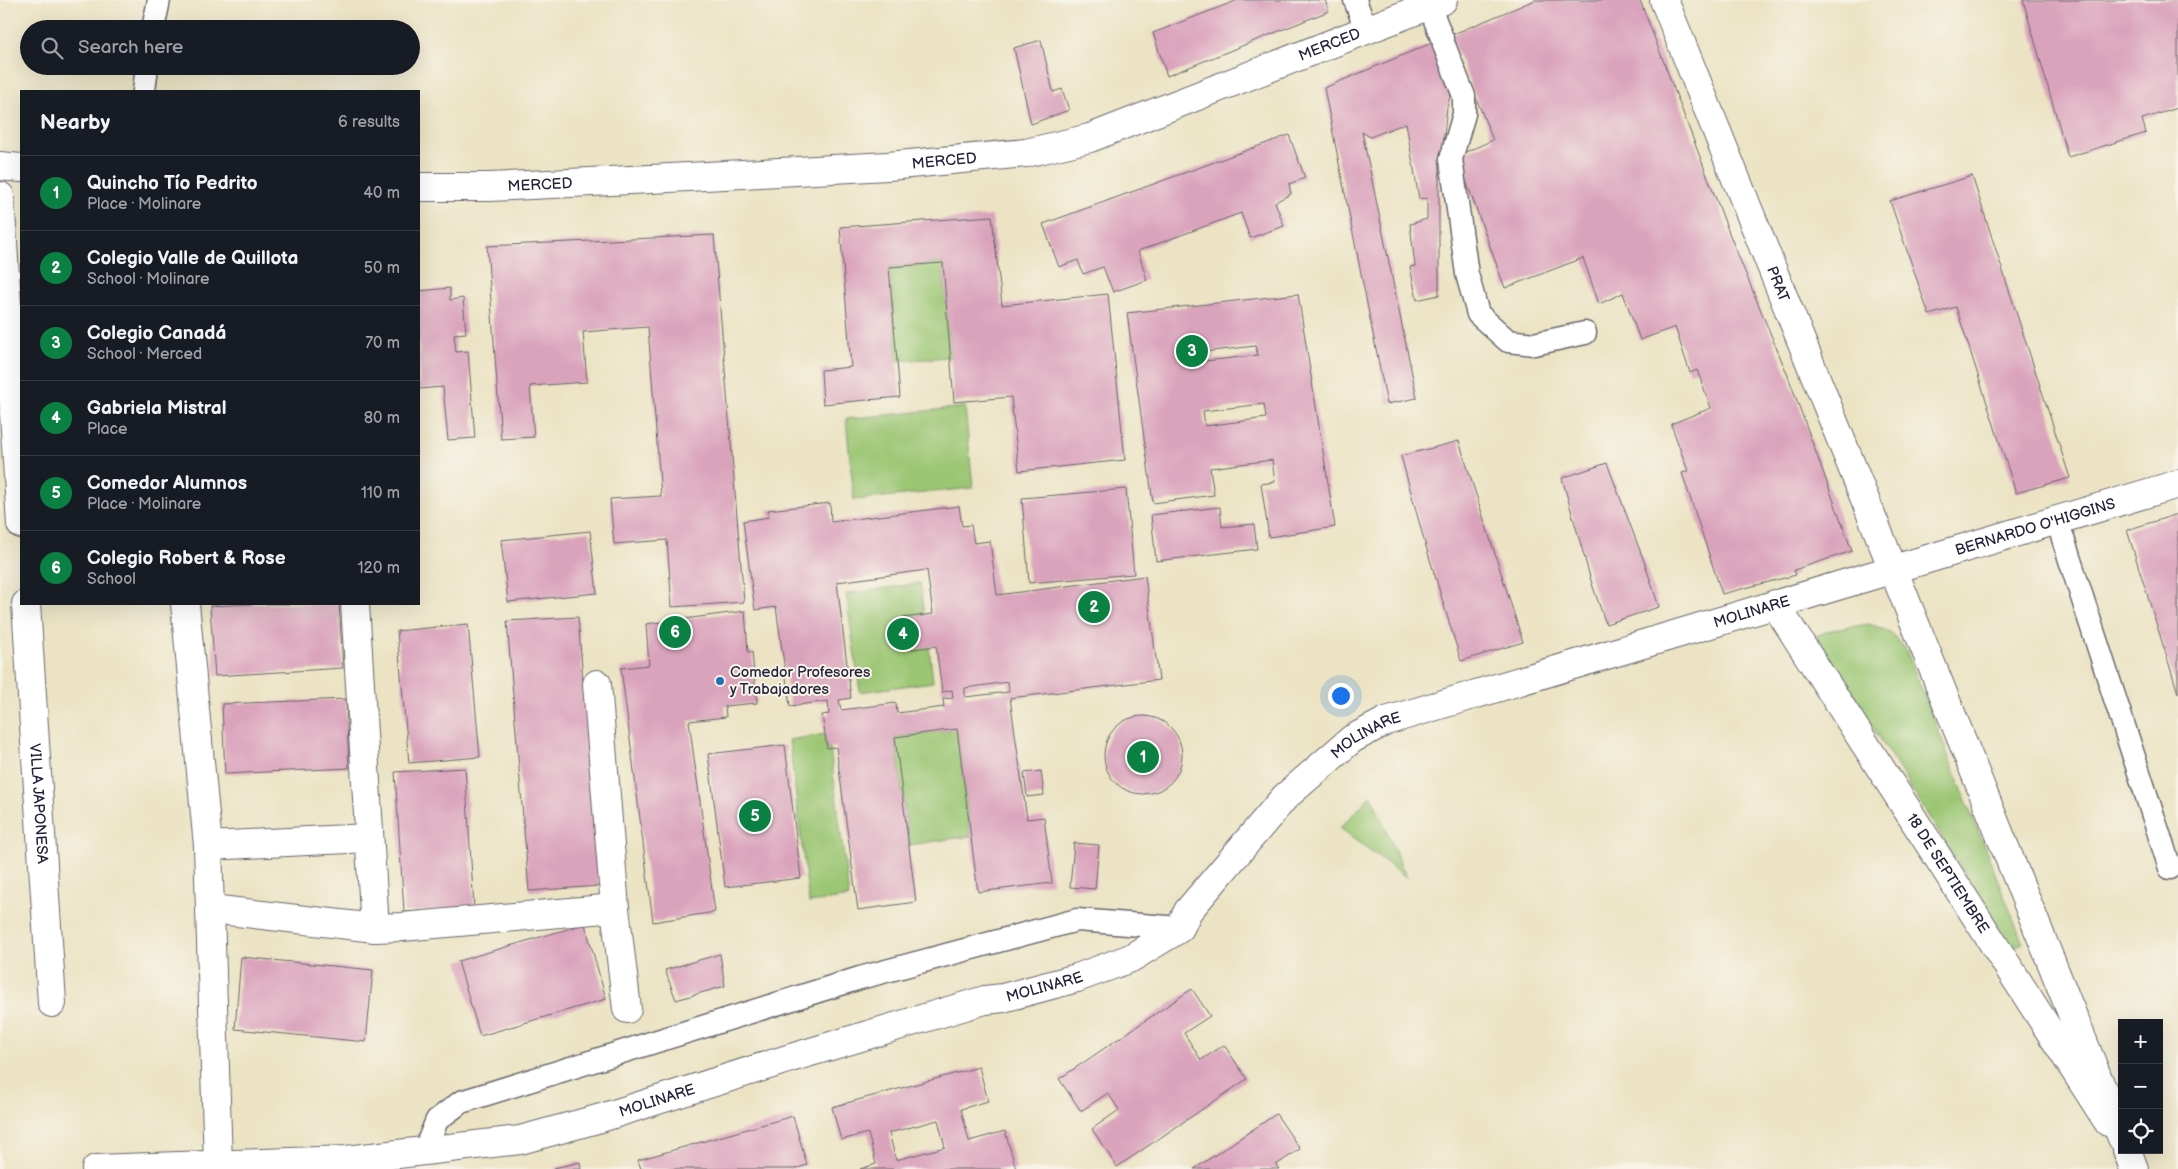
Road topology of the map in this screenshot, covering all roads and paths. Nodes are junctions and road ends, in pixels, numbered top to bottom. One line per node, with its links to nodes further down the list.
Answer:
1 (159, 0): 5 (lane)
2 (1355, 0): 6 (lane)
3 (1664, 0): 17 (street, PRAT)
4 (1436, 3): 6 (street, MERCED); 13 (lane)
5 (155, 20)
6 (1366, 30): 11 (street, MERCED)
7 (146, 75): 8 (lane)
8 (144, 90)
9 (0, 166): 10 (street)
10 (20, 168)
11 (420, 186)
12 (0, 196): 15 (street)
13 (1585, 333)
14 (2178, 484): 16 (street, BERNARDO O'HIGGINS)
15 (20, 508)
16 (2057, 520): 17 (street, BERNARDO O'HIGGINS); 25 (lane)
17 (1892, 568): 18 (street, MOLINARE); 32 (street)
18 (1775, 604): 29 (street, MOLINARE); 33 (street, 18 DE SEPTIEMBRE)
19 (26, 605): 30 (street, VILLA JAPONESA)
20 (185, 605): 24 (street)
21 (355, 605): 23 (street)
22 (597, 684): 26 (street)
23 (368, 838): 24 (street); 28 (street)
24 (208, 846): 27 (street)
25 (2170, 868)
26 (614, 908): 28 (street); 31 (street)
27 (211, 909): 28 (street); 36 (street)
28 (375, 928)
29 (1180, 928): 34 (street, MOLINARE); 34 (lane)
30 (52, 1003)
31 (627, 1010)
32 (2118, 1128)
33 (2118, 1136)
34 (424, 1152): 37 (street, MOLINARE)
35 (2128, 1154): 39 (street)
36 (218, 1164): 37 (street, MOLINARE); 38 (street, MOLINARE)
37 (346, 1165)
38 (96, 1169)
39 (2134, 1169)

